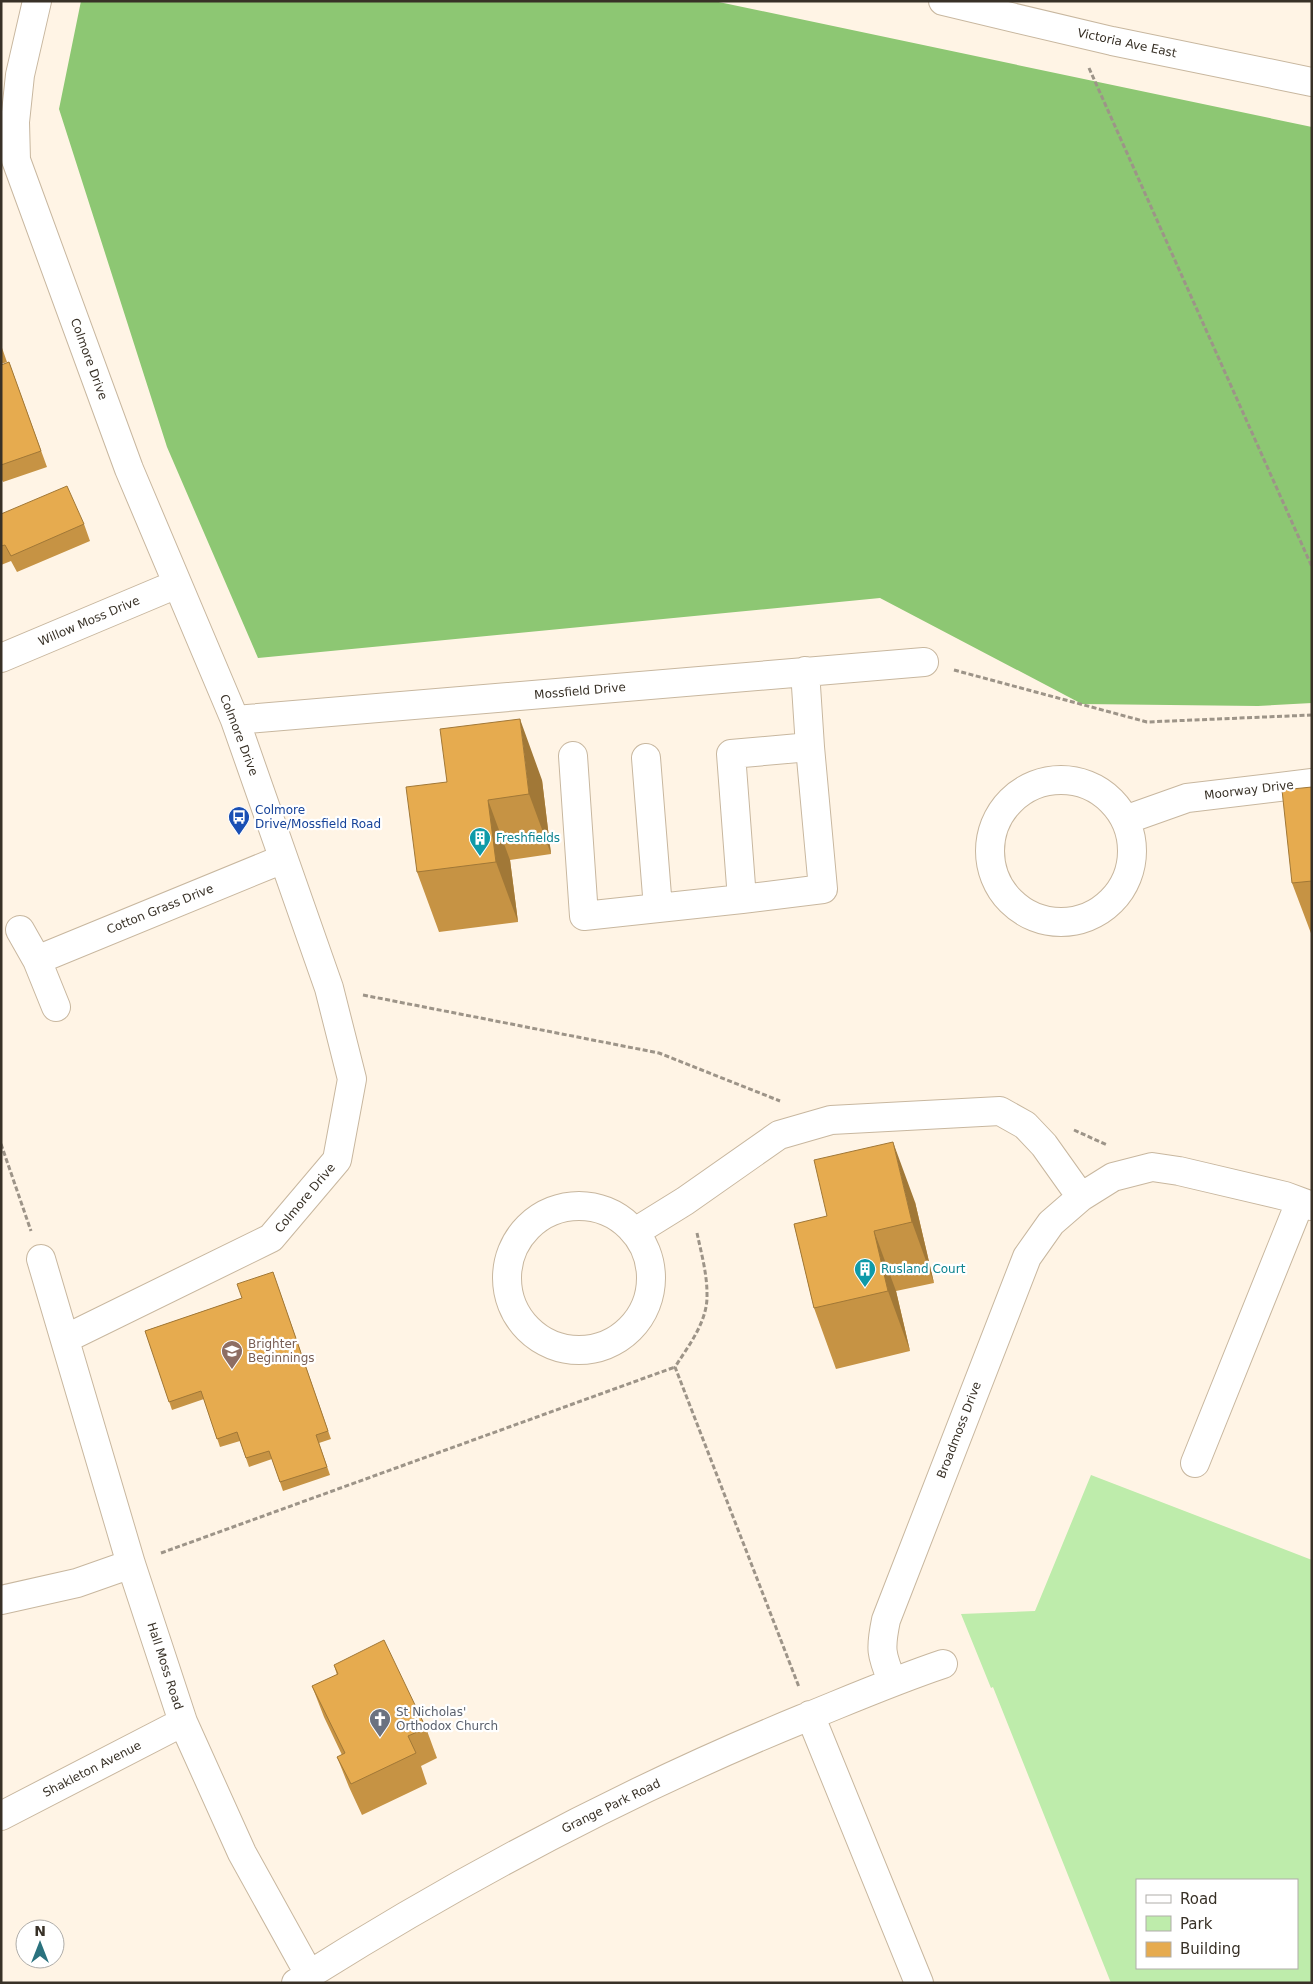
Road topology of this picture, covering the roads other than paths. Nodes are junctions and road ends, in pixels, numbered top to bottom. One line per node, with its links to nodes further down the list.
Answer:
1 (36, 1): 4 (street, Colmore Drive)
2 (943, 1): 3 (street, Victoria Ave East)
3 (1312, 82)
4 (9, 160): 5 (street, Colmore Drive)
5 (177, 584): 6 (street, Willow Moss Drive); 9 (street, Colmore Drive)
6 (1, 658)
7 (924, 662): 8 (street, Mossfield Drive)
8 (805, 671): 9 (street, Mossfield Drive); 10 (street)
9 (235, 720): 15 (street, Colmore Drive)
10 (810, 747): 16 (street); 16 (street)
11 (573, 756): 17 (street)
12 (646, 758): 17 (street)
13 (1312, 783): 14 (street, Moorway Drive)
14 (1125, 820): 14 (street)
15 (283, 859): 19 (street, Cotton Grass Drive); 25 (street, Colmore Drive)
16 (742, 899): 17 (street)
17 (658, 908)
18 (20, 930): 19 (street)
19 (37, 960): 20 (street)
20 (56, 1007)
21 (1081, 1197): 22 (street, Broadmoss Drive); 23 (street); 30 (street, Broadmoss Drive)
22 (1306, 1204): 26 (street)
23 (634, 1232): 23 (street)
24 (41, 1259): 25 (street, Hall Moss Road)
25 (65, 1339): 27 (street, Hall Moss Road)
26 (1195, 1463)
27 (132, 1564): 28 (street); 32 (street, Hall Moss Road)
28 (1, 1600)
29 (943, 1664): 30 (street, Grange Park Road)
30 (892, 1681): 31 (street, Grange Park Road)
31 (810, 1715): 34 (street, Grange Park Road); 35 (street)
32 (183, 1722): 33 (street, Shakleton Avenue); 34 (street, Hall Moss Road)
33 (1, 1816)
34 (302, 1979)
35 (919, 1983)

